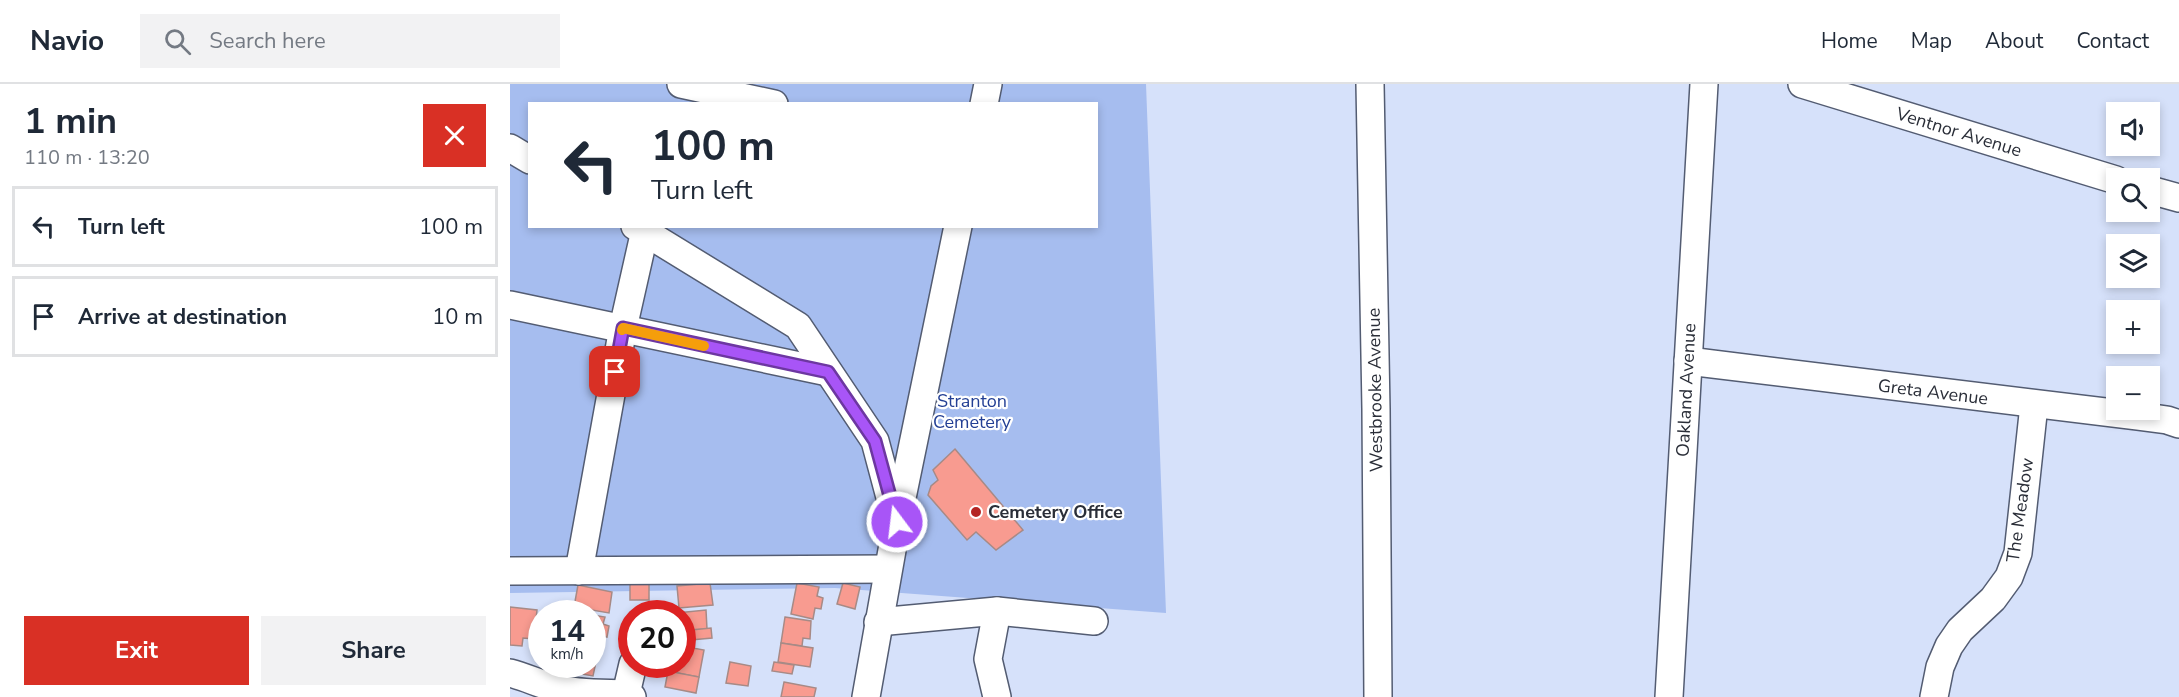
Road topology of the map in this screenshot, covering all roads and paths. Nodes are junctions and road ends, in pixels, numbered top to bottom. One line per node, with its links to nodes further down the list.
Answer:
1 (680, 84): 6 (street); 7 (street)
2 (988, 84): 8 (street)
3 (1370, 84): 34 (street, Westbrooke Avenue)
4 (1704, 84): 18 (street, Oakland Avenue)
5 (1802, 84): 11 (street, Ventnor Avenue)
6 (674, 102)
7 (765, 102)
8 (984, 102)
9 (510, 148): 10 (street)
10 (528, 159)
11 (2106, 177)
12 (2160, 193): 13 (street)
13 (2179, 198)
14 (642, 228): 17 (street); 19 (street)
15 (958, 228): 22 (street)
16 (510, 304): 17 (street)
17 (623, 328): 19 (street); 24 (street)
18 (1688, 361): 20 (street, Greta Avenue); 35 (street, Oakland Avenue)
19 (828, 372): 22 (street)
20 (2034, 405): 21 (street, Greta Avenue); 36 (street, The Meadow)
21 (2179, 424)
22 (897, 522): 25 (street)
23 (510, 571): 24 (street)
24 (579, 571): 25 (street)
25 (885, 582): 28 (street)
26 (997, 611): 27 (street); 28 (street); 33 (street)
27 (1094, 621)
28 (878, 622): 32 (street)
29 (510, 673): 31 (street)
30 (631, 678): 31 (street)
31 (629, 696)
32 (866, 697)
33 (998, 697)
34 (1378, 697)
35 (1669, 697)
36 (1934, 697)

